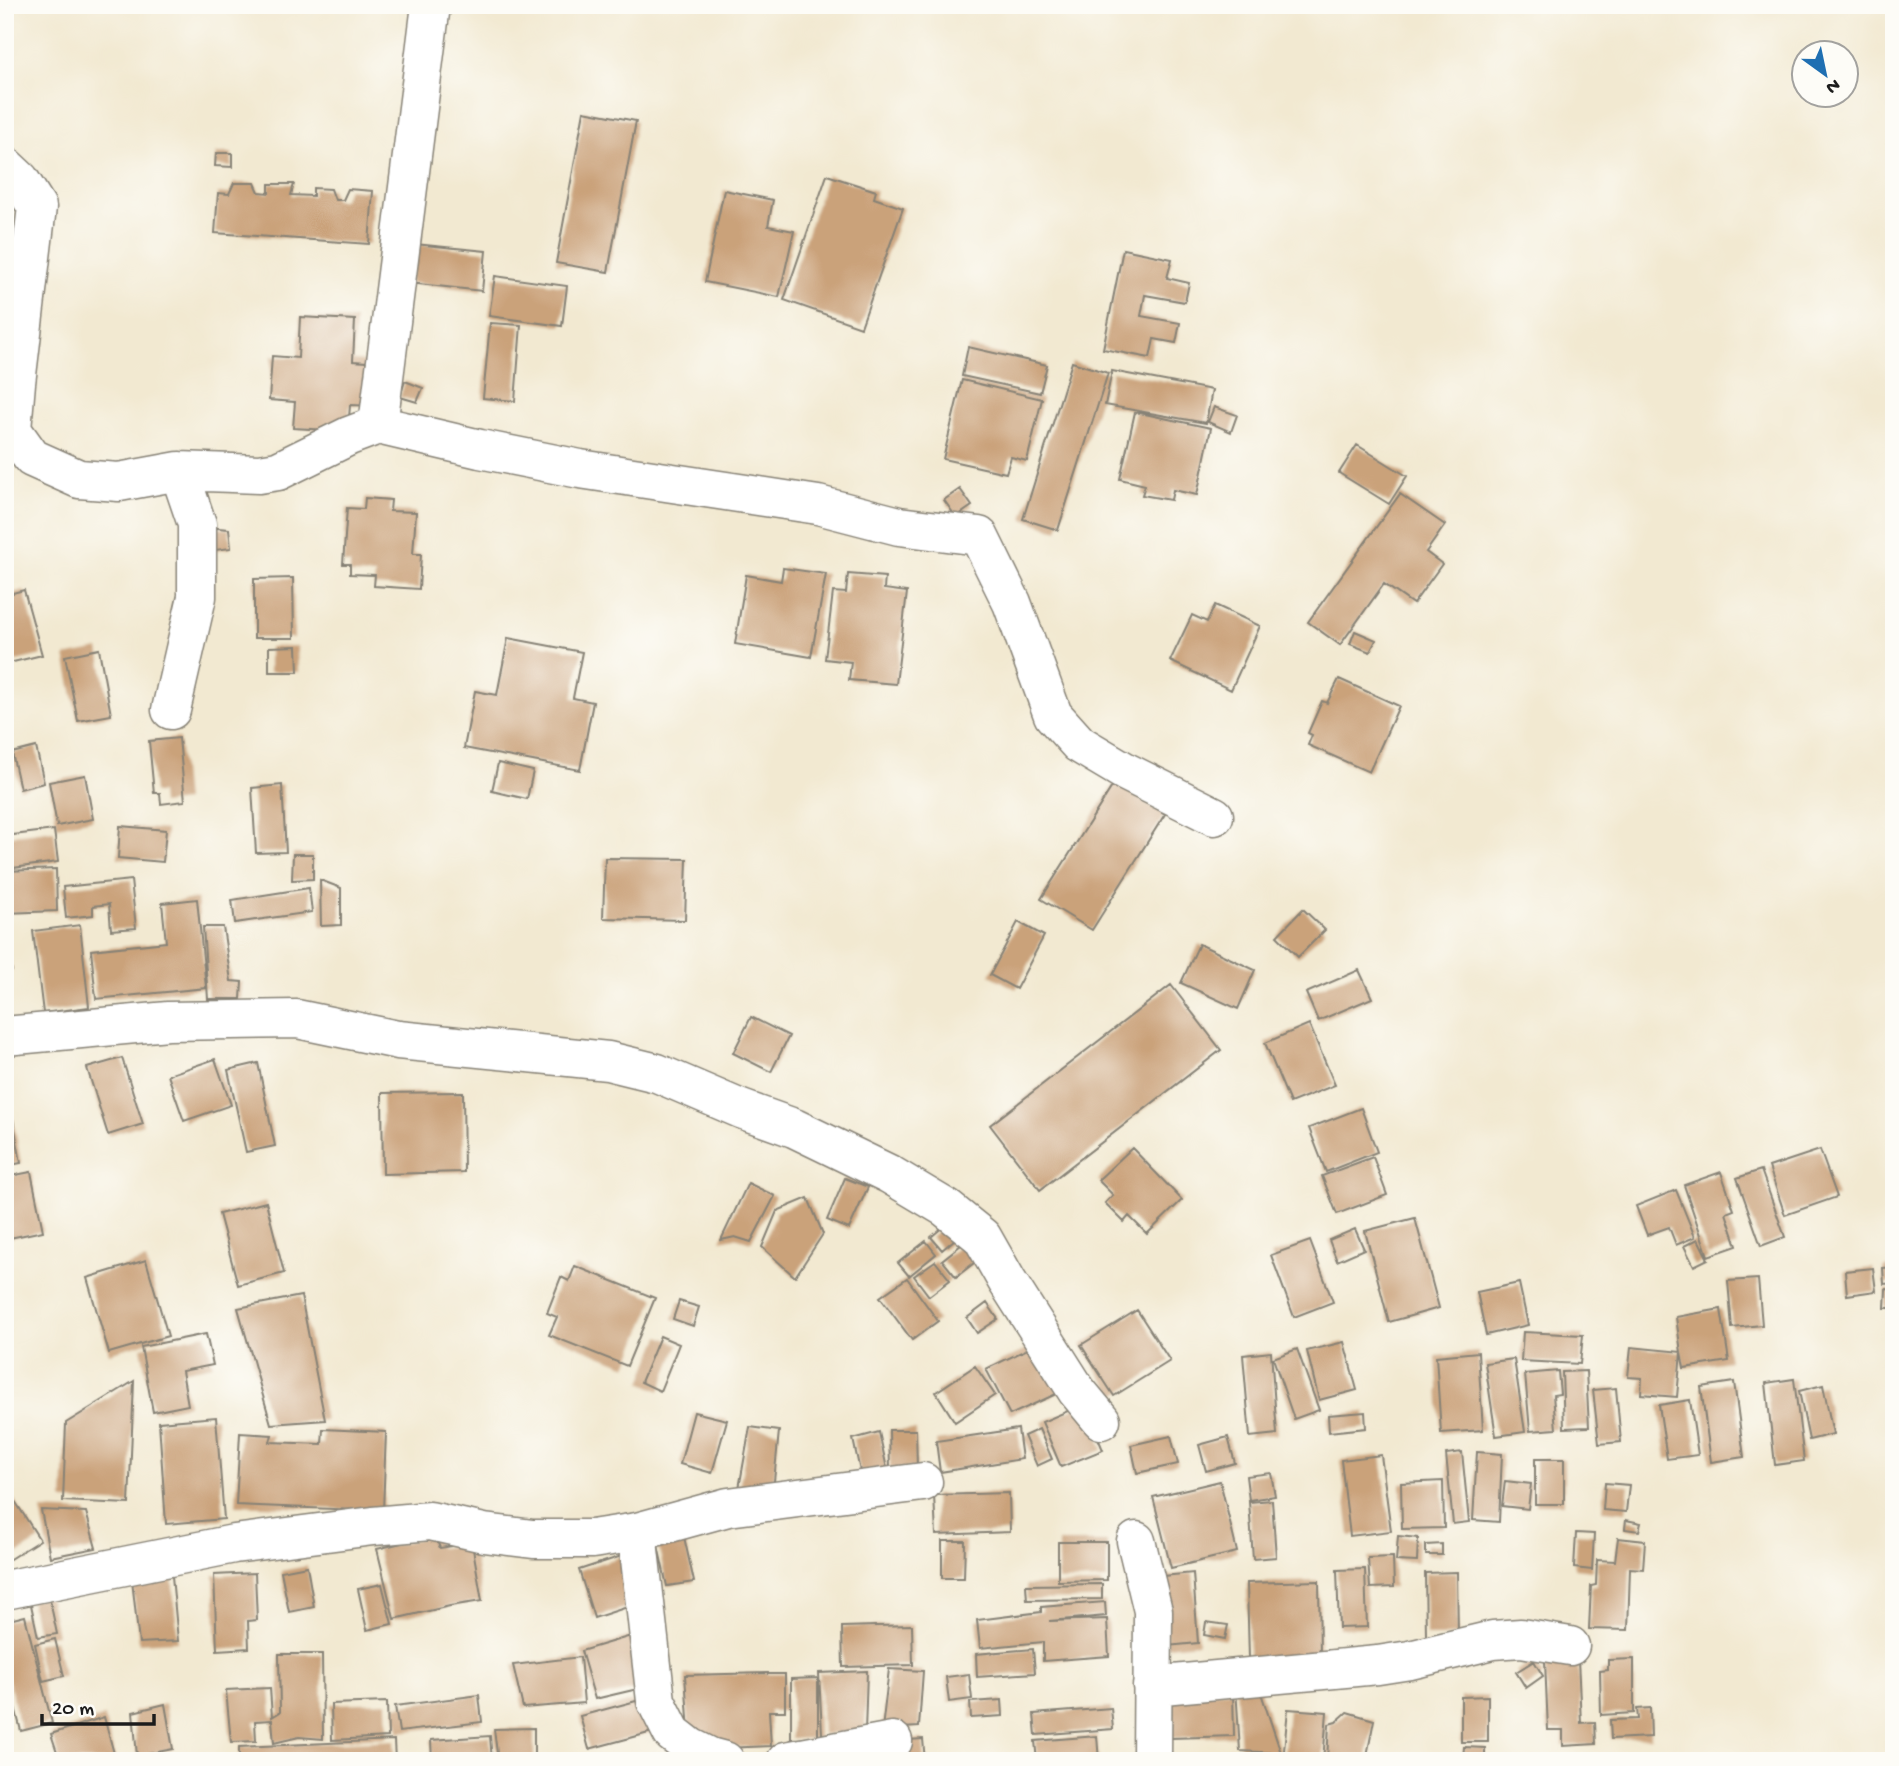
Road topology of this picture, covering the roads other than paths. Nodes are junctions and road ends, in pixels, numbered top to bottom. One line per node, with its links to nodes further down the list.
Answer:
1 (431, 5): 3 (street)
2 (5, 166): 4 (street)
3 (378, 425): 4 (street); 6 (street)
4 (179, 471): 5 (street)
5 (171, 710)
6 (1214, 816)
7 (5, 1036): 8 (street)
8 (1101, 1420)
9 (923, 1482): 10 (street)
10 (637, 1532): 12 (street); 16 (street)
11 (1136, 1541): 14 (street)
12 (5, 1590)
13 (1570, 1646): 14 (street)
14 (1152, 1686): 18 (street)
15 (893, 1741): 17 (street)
16 (725, 1761)
17 (786, 1761)
18 (1152, 1761)

